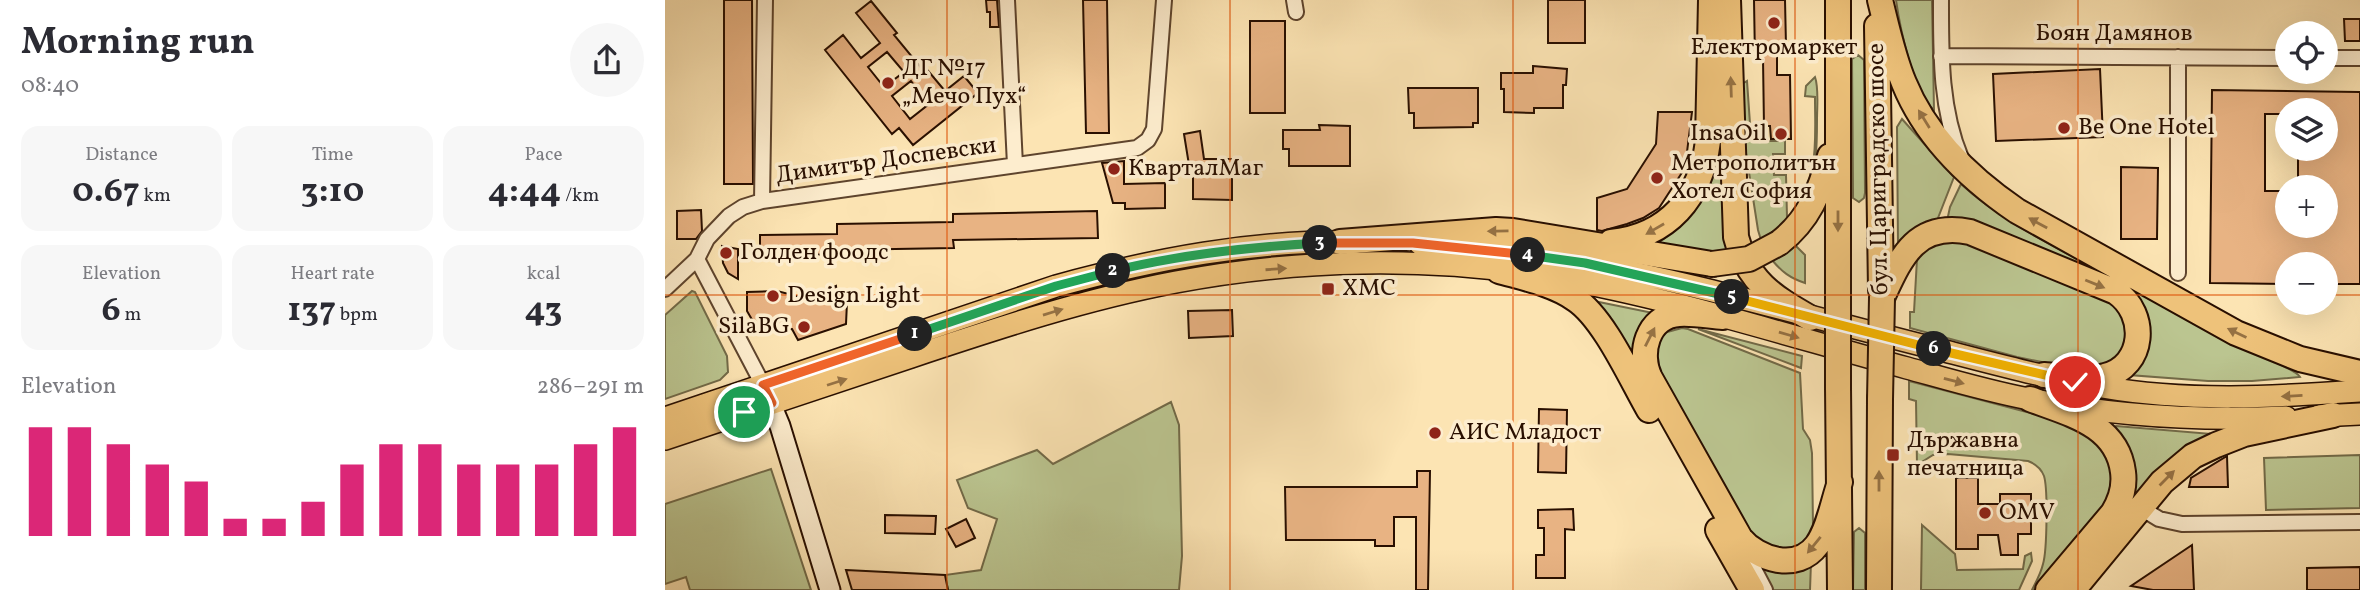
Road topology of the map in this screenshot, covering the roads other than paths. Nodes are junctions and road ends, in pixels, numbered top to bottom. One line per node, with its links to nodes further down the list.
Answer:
1 (765, 0): 17 (street)
2 (1007, 0): 15 (street)
3 (1164, 0): 15 (street, Димитър Доспевски)
4 (1711, 0): 19 (highway, one-way to 19)
5 (1728, 0): 26 (highway, one-way to 5)
6 (1838, 0): 14 (highway, бул. Цариградско шосе)
7 (1878, 0): 16 (highway, one-way to 7); 24 (highway, бул. Цариградско шосе)
8 (1941, 0): 9 (street)
9 (1941, 56): 10 (street, Боян Дамянов); 16 (street)
10 (2178, 57): 11 (street, Боян Дамянов); 22 (street)
11 (2275, 58)
12 (2338, 58): 13 (street)
13 (2360, 58)
14 (1839, 128): 19 (highway, bridge); 38 (highway, бул. Цариградско шосе, one-way to 38, bridge)
15 (1015, 165): 17 (street, Димитър Доспевски)
16 (1967, 172): 27 (highway, one-way to 16)
17 (762, 201): 20 (street, Димитър Доспевски)
18 (1340, 242): 19 (highway, one-way to 18); 26 (main road); 32 (main road)
19 (1589, 243)
20 (697, 259): 23 (street, Димитър Доспевски); 32 (street)
21 (1499, 271): 25 (main road); 32 (main road, one-way to 21); 43 (highway)
22 (2178, 273)
23 (665, 289)
24 (1882, 298): 30 (highway, one-way to 30); 42 (highway, бул. Цариградско шосе, one-way to 24, bridge)
25 (1723, 317): 33 (main road, one-way to 33); 41 (highway, one-way to 25)
26 (1810, 318): 30 (main road)
27 (2300, 359): 28 (street); 29 (highway)
28 (2360, 362)
29 (2360, 373)
30 (2044, 375): 31 (main road, one-way to 30)
31 (2360, 391)
32 (768, 394): 36 (main road); 37 (main road); 44 (street)
33 (2031, 399): 35 (main road); 49 (highway)
34 (2360, 414): 35 (main road)
35 (2333, 415): 39 (highway, one-way to 35)
36 (665, 418)
37 (665, 439)
38 (1840, 482): 41 (highway, one-way to 41); 46 (highway, бул. Цариградско шосе)
39 (2141, 508): 40 (street); 50 (highway)
40 (2360, 522)
41 (1733, 528): 45 (street)
42 (1879, 549): 47 (highway, бул. Цариградско шосе); 48 (highway)
43 (1749, 585)
44 (830, 590)
45 (1765, 590)
46 (1840, 590)
47 (1879, 590)
48 (1889, 590)
49 (2048, 590)
50 (2073, 590)

